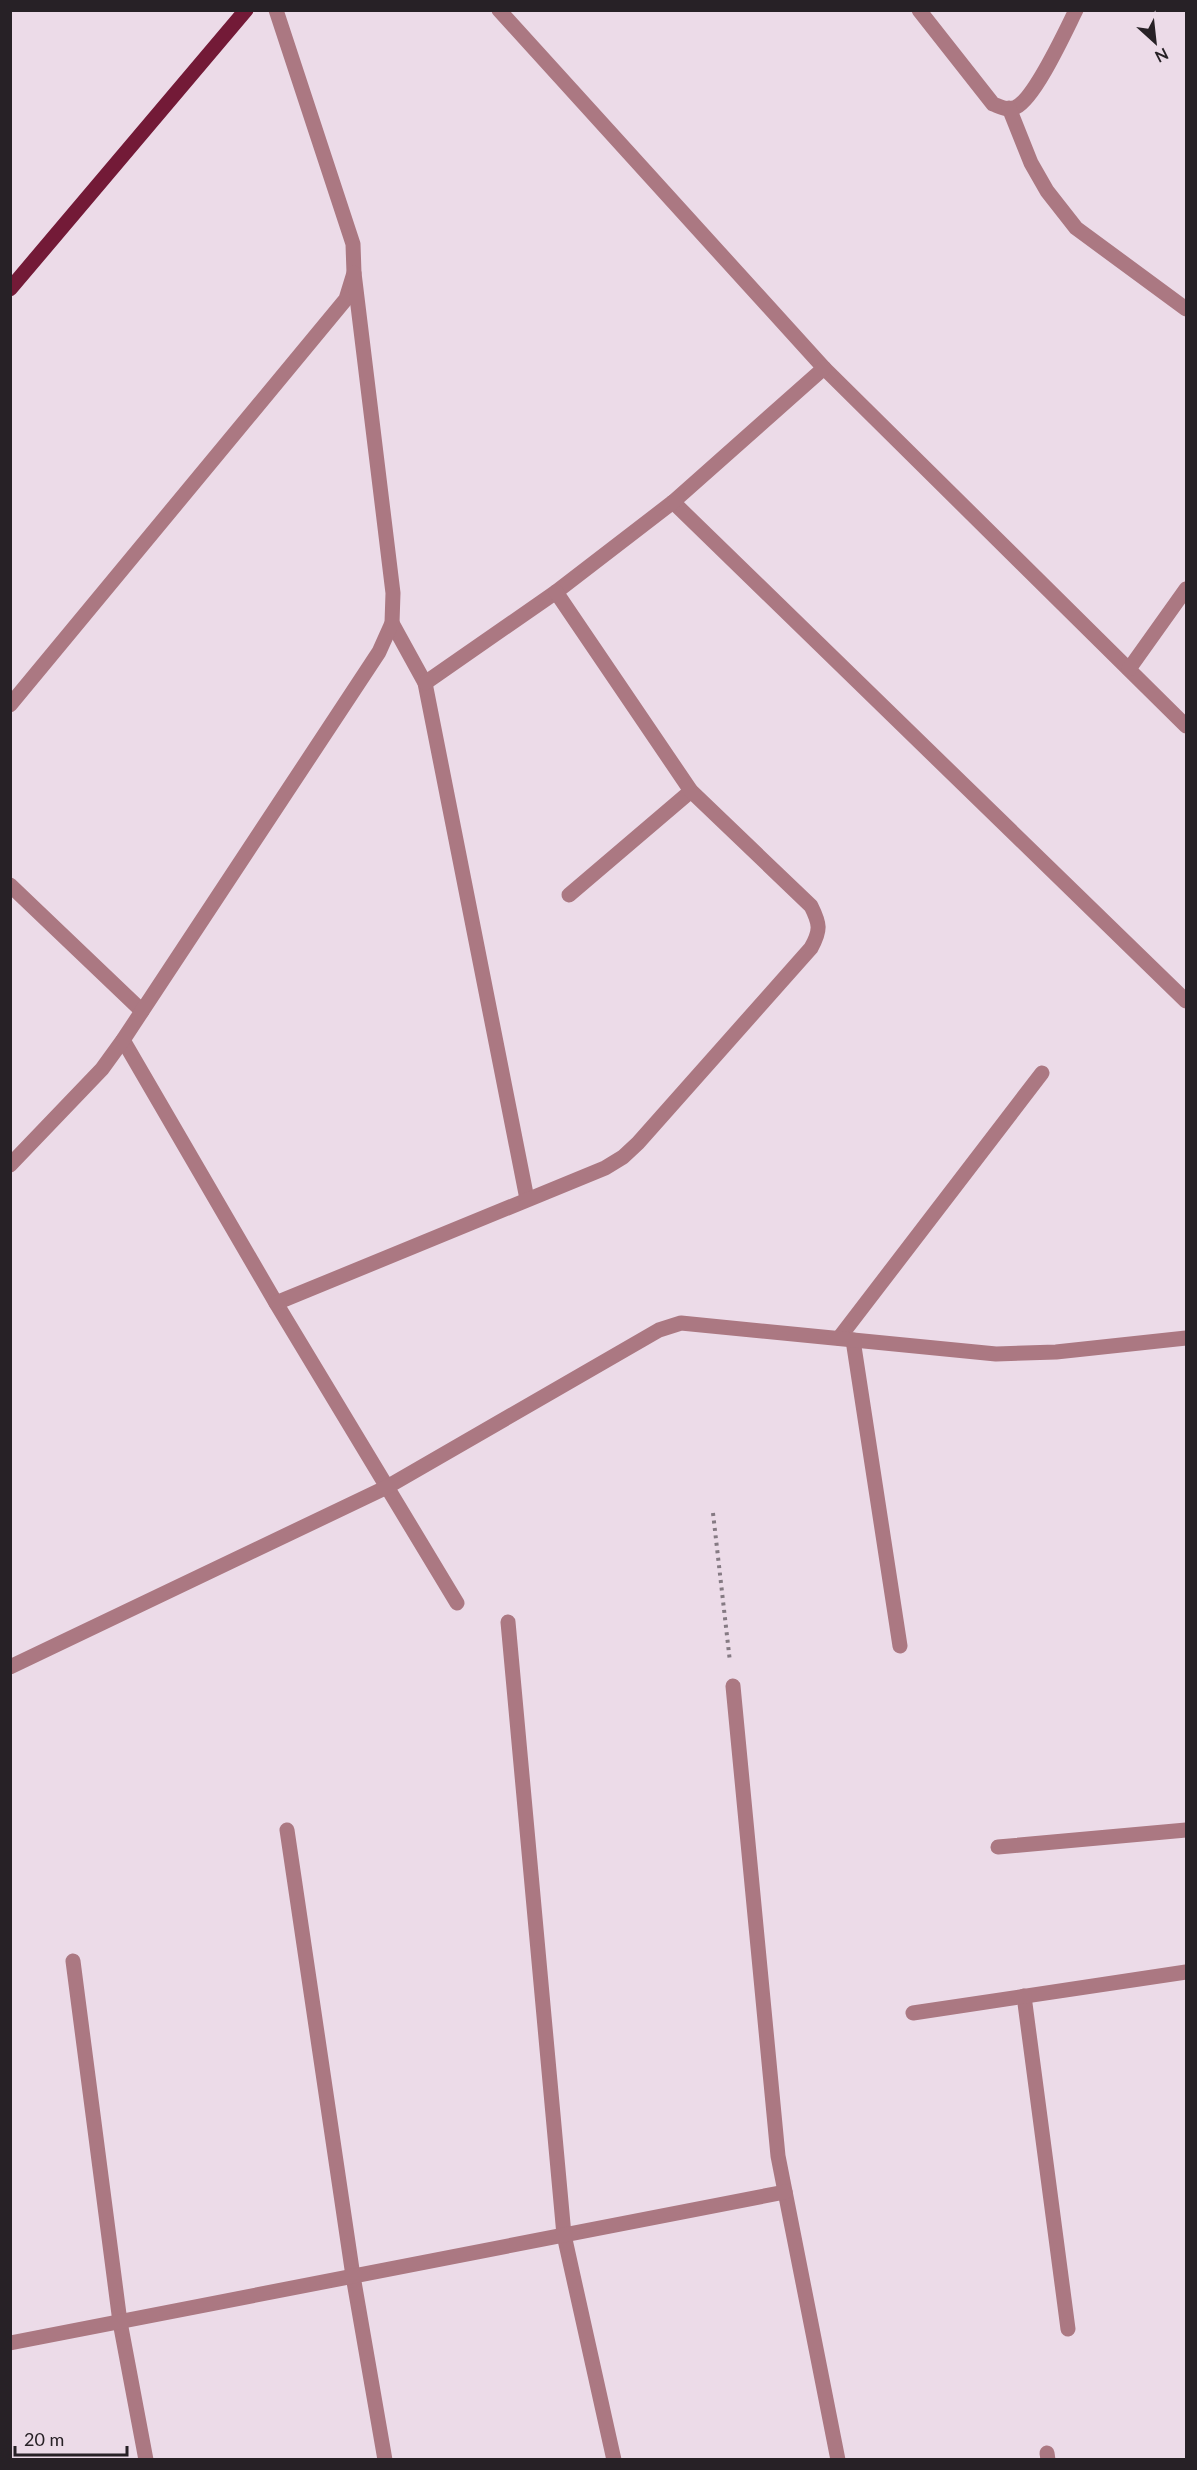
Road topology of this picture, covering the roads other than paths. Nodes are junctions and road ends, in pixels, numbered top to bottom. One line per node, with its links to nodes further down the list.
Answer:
1 (246, 10): 8 (main road)
2 (276, 10): 7 (street)
3 (499, 10): 10 (street)
4 (919, 10): 6 (street)
5 (1076, 10): 6 (street)
6 (1009, 108): 9 (street)
7 (354, 273): 14 (street); 17 (street)
8 (10, 289)
9 (1186, 309)
10 (824, 368): 11 (street); 15 (street)
11 (673, 502): 13 (street); 22 (street)
12 (1186, 589): 15 (street)
13 (556, 592): 16 (street); 19 (street)
14 (392, 623): 16 (street); 23 (street)
15 (1129, 669): 18 (street)
16 (425, 683): 27 (street)
17 (10, 705)
18 (1186, 726)
19 (691, 791): 21 (street); 27 (street)
20 (10, 885): 23 (street)
21 (569, 895)
22 (1186, 1001)
23 (142, 1011): 24 (street)
24 (123, 1040): 26 (street); 28 (street)
25 (1042, 1073): 30 (street)
26 (10, 1165)
27 (527, 1199): 28 (street)
28 (276, 1303): 31 (street)
29 (1186, 1338): 30 (street)
30 (846, 1339): 31 (street); 34 (street)
31 (387, 1487): 32 (street); 35 (street)
32 (457, 1603)
33 (508, 1622): 45 (street)
34 (900, 1646)
35 (10, 1667)
36 (733, 1686): 44 (street)
37 (287, 1830): 46 (street)
38 (1186, 1830): 39 (street)
39 (998, 1847)
40 (73, 1961): 47 (street)
41 (1186, 1972): 42 (street)
42 (1024, 1996): 43 (street); 48 (street)
43 (912, 2013)
44 (785, 2192): 45 (street); 53 (street)
45 (564, 2235): 46 (street); 52 (street)
46 (353, 2276): 47 (street); 51 (street)
47 (120, 2322): 49 (street); 50 (street)
48 (1068, 2329)
49 (10, 2343)
50 (146, 2460)
51 (385, 2460)
52 (614, 2460)
53 (838, 2460)

